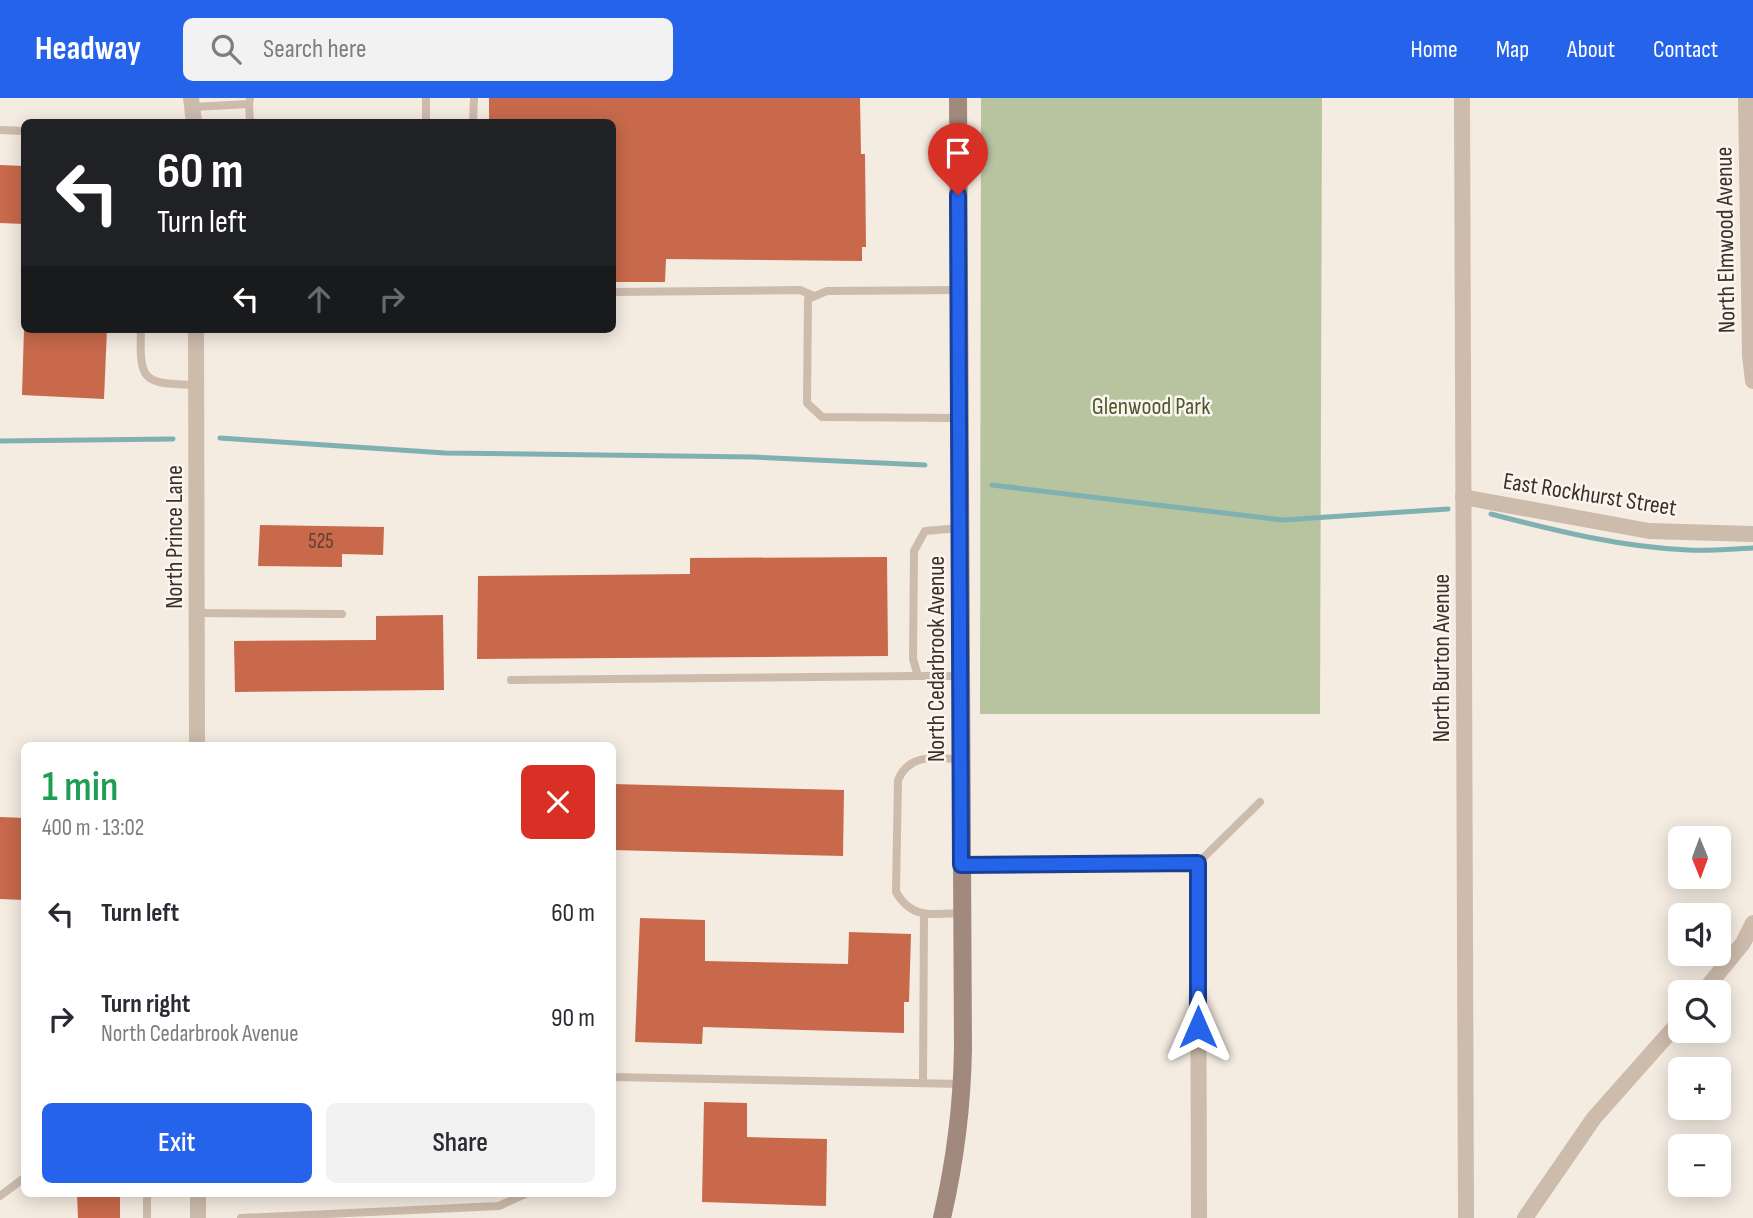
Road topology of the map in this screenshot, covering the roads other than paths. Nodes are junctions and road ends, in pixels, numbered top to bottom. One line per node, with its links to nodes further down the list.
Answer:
1 (426, 98): 9 (lane)
2 (474, 98): 10 (lane)
3 (958, 98): 13 (street, North Cedarbrook Avenue)
4 (1462, 98): 21 (street, North Burton Avenue)
5 (1746, 98): 18 (street, North Elmwood Avenue)
6 (249, 101): 7 (lane); 8 (lane)
7 (193, 109)
8 (250, 119)
9 (426, 119)
10 (473, 119)
11 (0, 130): 12 (lane)
12 (21, 131)
13 (959, 290): 15 (lane); 20 (street, North Cedarbrook Avenue)
14 (616, 292): 15 (lane)
15 (814, 296): 20 (lane)
16 (142, 333): 19 (lane)
17 (196, 333): 19 (street, North Prince Lane)
18 (1753, 381)
19 (196, 385): 24 (street, North Prince Lane)
20 (960, 418): 22 (street, North Cedarbrook Avenue)
21 (1463, 497): 23 (street, East Rockhurst Street); 53 (street, North Burton Avenue)
22 (960, 528): 26 (lane); 27 (street, North Cedarbrook Avenue)
23 (1753, 534)
24 (197, 613): 25 (lane); 29 (street, North Prince Lane)
25 (342, 614)
26 (918, 676): 27 (lane); 28 (lane)
27 (961, 676): 30 (street, North Cedarbrook Avenue)
28 (511, 680)
29 (197, 742)
30 (961, 759): 33 (street, North Cedarbrook Avenue); 35 (lane)
31 (1260, 802): 32 (lane)
32 (1198, 863): 33 (street); 52 (street)
33 (961, 865): 34 (street, North Cedarbrook Avenue)
34 (961, 913): 35 (lane); 41 (street, North Cedarbrook Avenue)
35 (924, 914): 40 (lane)
36 (1753, 923): 37 (street)
37 (1713, 980)
38 (1668, 1035): 54 (street)
39 (616, 1077): 40 (lane)
40 (923, 1083): 41 (lane)
41 (962, 1084): 51 (street, North Cedarbrook Avenue)
42 (21, 1180): 43 (lane)
43 (0, 1196)
44 (147, 1197): 48 (lane)
45 (198, 1197): 49 (street)
46 (518, 1197): 47 (lane)
47 (281, 1217): 50 (lane)
48 (147, 1218)
49 (198, 1218)
50 (242, 1218)
51 (943, 1218)
52 (1199, 1218)
53 (1466, 1218)
54 (1525, 1218)

